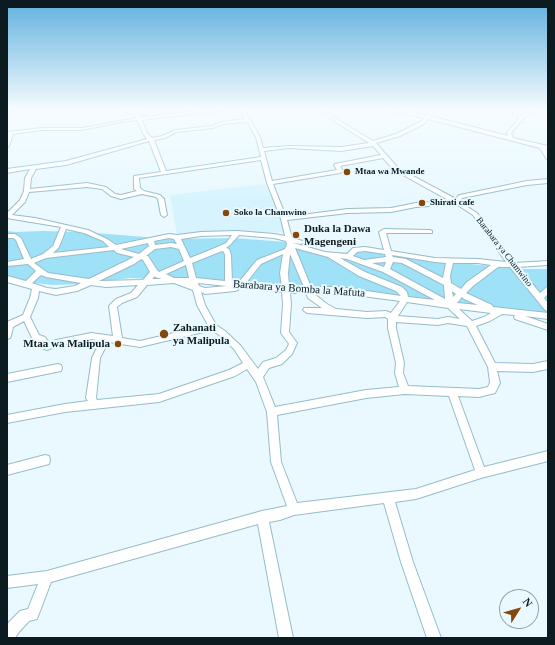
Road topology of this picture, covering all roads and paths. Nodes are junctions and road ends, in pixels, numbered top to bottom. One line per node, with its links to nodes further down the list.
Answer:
1 (151, 139): 13 (street); 15 (street)
2 (258, 139): 9 (street)
3 (365, 139): 6 (street, Barabara ya Chamwino)
4 (387, 139): 6 (street)
5 (515, 139): 7 (street)
6 (373, 144): 9 (street); 10 (street, Barabara ya Chamwino)
7 (542, 146): 8 (street); 11 (street)
8 (548, 148)
9 (261, 150): 12 (street)
10 (384, 156): 17 (street); 20 (street, Barabara ya Chamwino)
11 (548, 157)
12 (263, 158): 15 (street); 17 (street)
13 (34, 168): 14 (street); 18 (street)
14 (7, 171)
15 (164, 172): 19 (street)
16 (548, 181): 20 (street)
17 (270, 182): 23 (street)
18 (27, 191): 19 (street); 22 (street)
19 (142, 192): 21 (street)
20 (457, 202): 23 (street); 48 (street, Barabara ya Chamwino)
21 (164, 215)
22 (7, 216): 24 (street)
23 (284, 219): 31 (street)
24 (64, 226): 32 (street); 37 (street)
25 (430, 232): 36 (street)
26 (216, 233): 27 (street); 29 (street); 34 (street)
27 (237, 233): 31 (street); 34 (street)
28 (7, 236): 42 (street)
29 (177, 237): 30 (street); 33 (street)
30 (152, 243): 32 (street); 33 (street); 38 (street)
31 (289, 244): 35 (street); 39 (street); 60 (street); 64 (street); 65 (street)
32 (114, 248): 37 (street); 38 (street)
33 (182, 248): 43 (street)
34 (223, 249): 43 (street); 56 (street)
35 (328, 255): 39 (street); 68 (street)
36 (389, 255): 39 (street); 41 (street); 44 (street); 49 (street); 57 (street)
37 (45, 256): 42 (street)
38 (142, 256): 51 (street); 54 (street)
39 (348, 257): 44 (street)
40 (7, 259): 42 (street)
41 (450, 261): 47 (street); 57 (street)
42 (29, 262): 46 (street); 50 (street, Barabara ya Bomba la Mafuta)
43 (188, 262): 51 (street); 59 (street)
44 (361, 262): 49 (street)
45 (548, 263): 48 (street)
46 (7, 264)
47 (503, 264): 48 (street); 66 (street)
48 (512, 265): 67 (street, Barabara ya Chamwino)
49 (386, 270): 69 (street)
50 (40, 272): 54 (street, Barabara ya Bomba la Mafuta); 58 (street)
51 (156, 273): 53 (street); 55 (street)
52 (7, 279): 58 (street)
53 (171, 280): 55 (street, Barabara ya Bomba la Mafuta); 59 (street, Barabara ya Bomba la Mafuta)
54 (90, 282): 55 (street, Barabara ya Bomba la Mafuta); 62 (street)
55 (145, 282): 86 (street)
56 (228, 283): 59 (street, Barabara ya Bomba la Mafuta); 60 (street, Barabara ya Bomba la Mafuta)
57 (447, 283): 66 (street); 69 (street)
58 (27, 284): 62 (street)
59 (195, 284): 61 (street); 82 (street)
60 (241, 285): 61 (street, Barabara ya Bomba la Mafuta)
61 (266, 287): 64 (street, Barabara ya Bomba la Mafuta)
62 (36, 288): 77 (street)
63 (548, 289): 67 (street)
64 (285, 290): 65 (street, Barabara ya Bomba la Mafuta); 91 (street)
65 (309, 290): 68 (street, Barabara ya Bomba la Mafuta); 73 (street)
66 (461, 293): 69 (street); 74 (street)
67 (540, 297): 71 (street, Barabara ya Chamwino)
68 (405, 299): 69 (street, Barabara ya Bomba la Mafuta); 78 (street)
69 (450, 305): 70 (street, Barabara ya Bomba la Mafuta); 75 (street)
70 (467, 307): 74 (street, Barabara ya Bomba la Mafuta); 75 (street)
71 (548, 308)
72 (307, 310): 73 (street)
73 (333, 311): 78 (street)
74 (500, 311): 76 (street, Barabara ya Bomba la Mafuta); 80 (street); 83 (street)
75 (458, 312): 79 (street); 80 (street)
76 (548, 316)
77 (26, 317): 81 (street); 85 (street)
78 (392, 318): 79 (street); 93 (street)
79 (448, 320): 80 (street)
80 (470, 324): 89 (street)
81 (8, 325): 84 (street)
82 (213, 327): 86 (street); 87 (street)
83 (548, 327)
84 (7, 336)
85 (106, 338): 86 (street); 95 (street)
86 (118, 341)
87 (248, 364): 91 (street); 95 (street)
88 (548, 365): 89 (street)
89 (492, 367): 94 (street)
90 (58, 368): 92 (street)
91 (258, 376): 96 (street)
92 (7, 378)
93 (405, 390): 94 (street); 96 (street)
94 (452, 392): 101 (street)
95 (95, 405): 97 (street)
96 (272, 412): 103 (street)
97 (7, 419)
98 (548, 456): 101 (street)
99 (45, 460): 100 (street)
100 (7, 470)
101 (481, 473): 102 (street)
102 (388, 498): 103 (street); 109 (street)
103 (294, 509): 104 (street)
104 (262, 517): 105 (street); 108 (street)
105 (47, 577): 106 (street); 107 (street)
106 (7, 582)
107 (8, 638)
108 (286, 638)
109 (434, 638)

